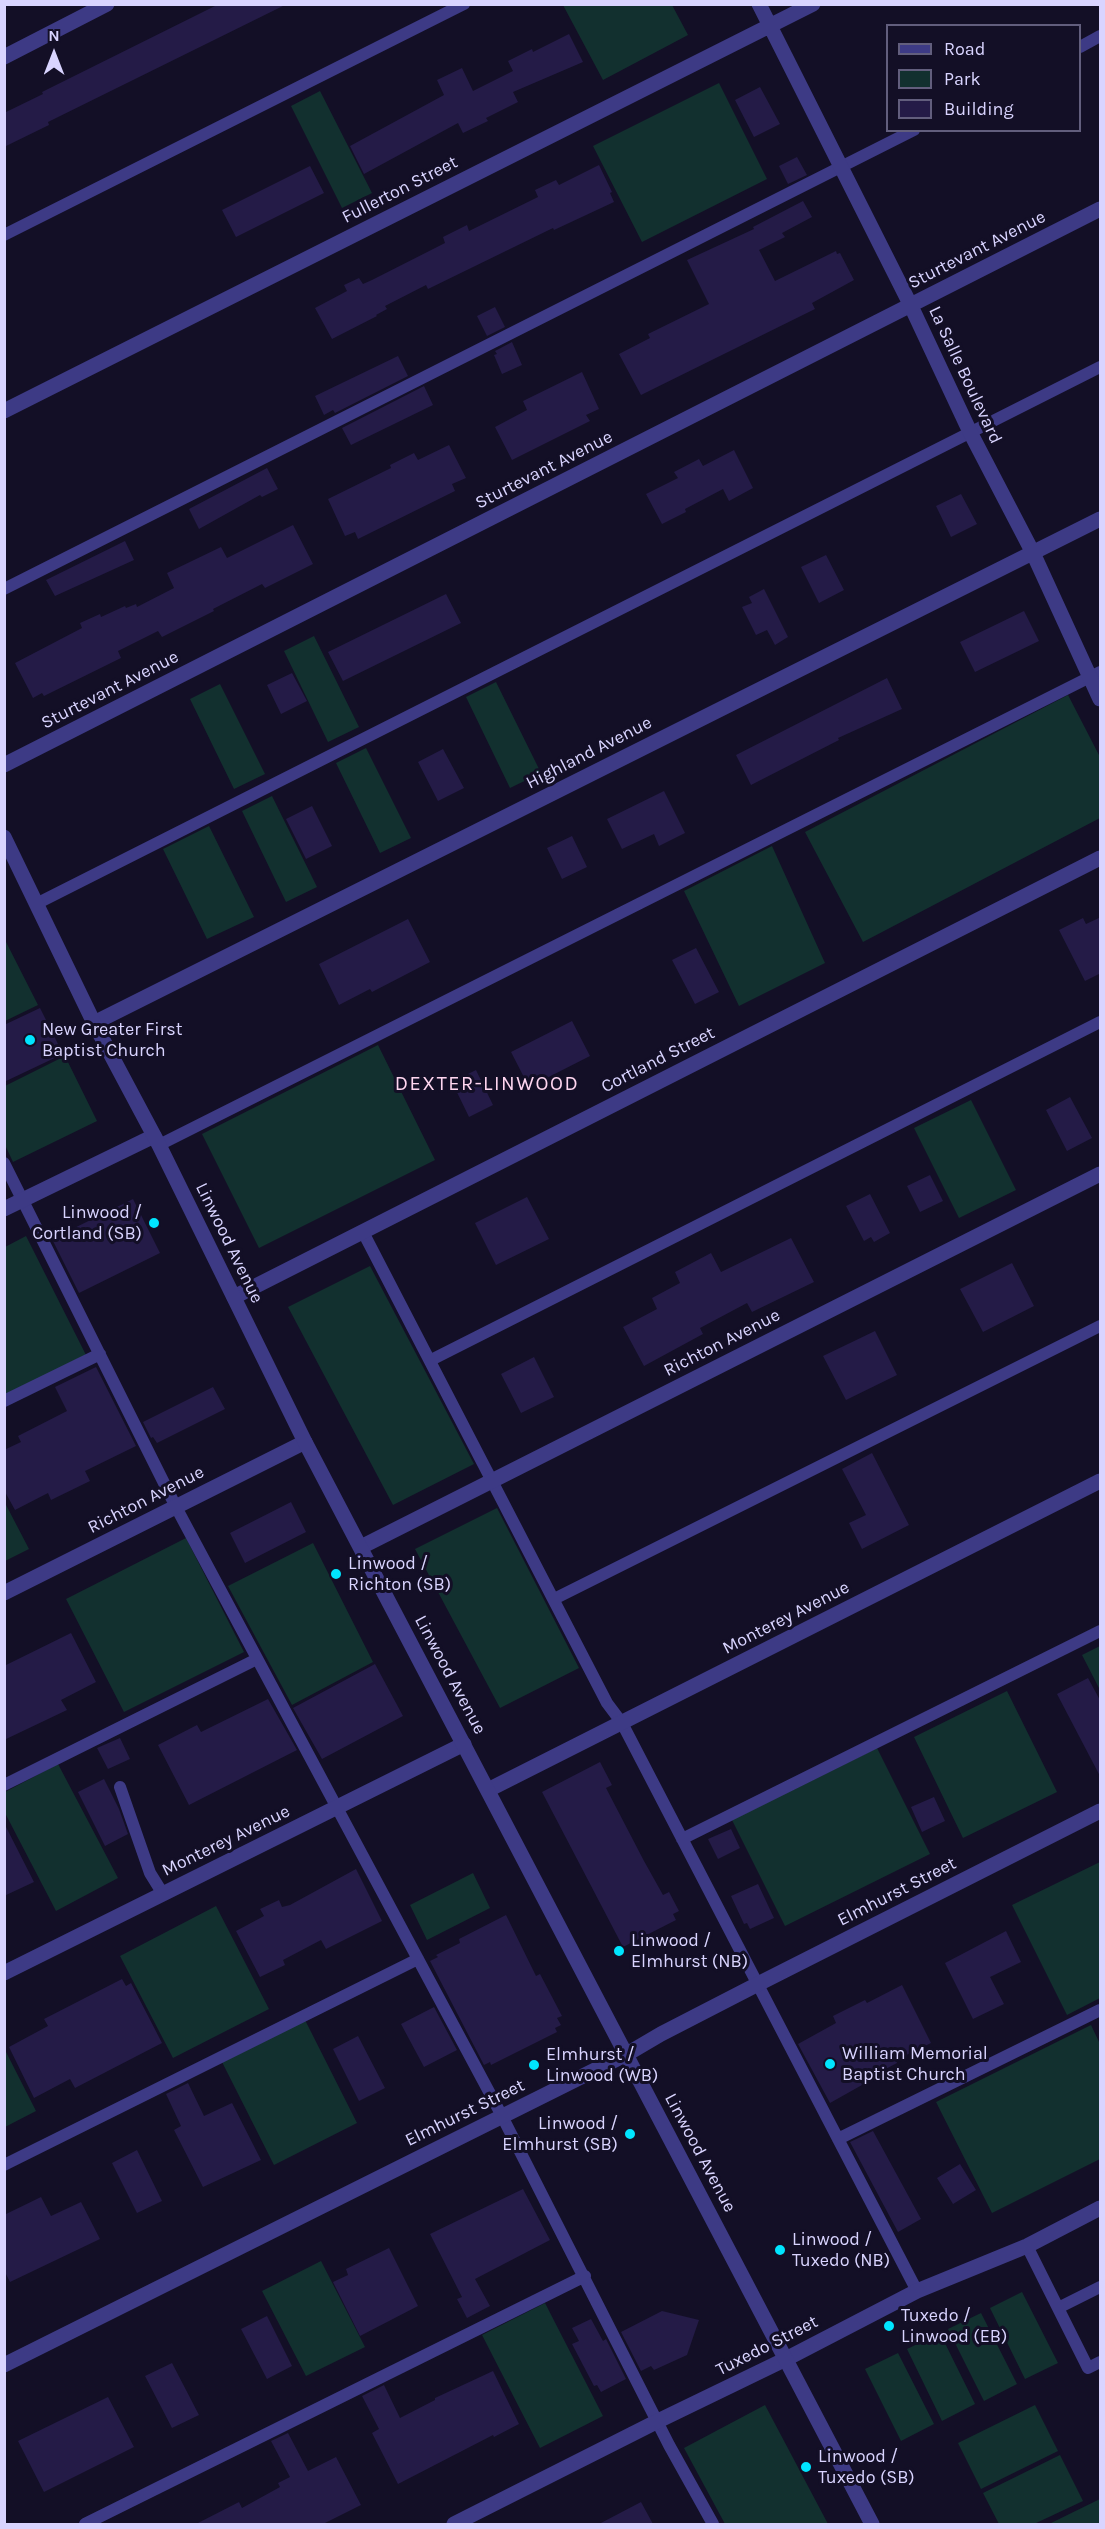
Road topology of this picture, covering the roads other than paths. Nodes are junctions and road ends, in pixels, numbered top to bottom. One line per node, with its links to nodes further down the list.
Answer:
1 (107, 4): 8 (street)
2 (464, 4): 12 (lane)
3 (759, 4): 5 (street, La Salle Boulevard)
4 (813, 4): 5 (street, Fullerton Street)
5 (770, 26): 10 (street, La Salle Boulevard); 15 (street, Fullerton Street)
6 (1101, 36): 7 (lane)
7 (1081, 46)
8 (4, 57)
9 (910, 132): 10 (lane)
10 (840, 169): 13 (street, La Salle Boulevard); 19 (lane)
11 (1101, 209): 13 (street, Sturtevant Avenue)
12 (4, 235)
13 (911, 306): 16 (street, La Salle Boulevard); 22 (street, Sturtevant Avenue)
14 (1101, 367): 16 (lane)
15 (4, 411)
16 (970, 432): 18 (street, La Salle Boulevard); 25 (lane)
17 (1101, 519): 18 (street, Highland Avenue)
18 (1033, 553): 20 (street, La Salle Boulevard); 27 (street, Highland Avenue)
19 (4, 589)
20 (1095, 675): 21 (street, La Salle Boulevard); 28 (lane)
21 (1101, 699)
22 (4, 765)
23 (4, 837): 25 (street, Linwood Avenue)
24 (1101, 858): 33 (street, Cortland Street)
25 (36, 904): 27 (street, Linwood Avenue)
26 (1101, 1022): 37 (lane)
27 (94, 1023): 28 (street, Linwood Avenue)
28 (156, 1140): 31 (street); 34 (street, Linwood Avenue)
29 (4, 1163): 31 (lane)
30 (1101, 1174): 40 (street, Richton Avenue)
31 (23, 1200): 32 (street); 36 (lane)
32 (4, 1209)
33 (363, 1232): 34 (street, Cortland Street); 37 (lane)
34 (234, 1297): 39 (street, Linwood Avenue)
35 (1101, 1326): 45 (lane)
36 (100, 1354): 38 (lane); 42 (lane)
37 (431, 1360): 40 (lane)
38 (4, 1401)
39 (306, 1442): 42 (street, Richton Avenue); 43 (street, Linwood Avenue)
40 (493, 1480): 43 (street, Richton Avenue); 45 (lane)
41 (1101, 1481): 48 (street, Monterey Avenue)
42 (176, 1507): 44 (street, Richton Avenue); 47 (lane)
43 (361, 1547): 49 (street, Linwood Avenue)
44 (4, 1593)
45 (554, 1599): 48 (lane)
46 (1101, 1631): 55 (lane)
47 (257, 1659): 50 (lane); 53 (lane)
48 (622, 1723): 52 (street, Monterey Avenue); 55 (lane)
49 (464, 1744): 52 (street, Linwood Avenue); 53 (street, Monterey Avenue)
50 (4, 1785)
51 (120, 1787): 56 (lane)
52 (488, 1790): 61 (street, Linwood Avenue)
53 (336, 1807): 56 (street, Monterey Avenue); 57 (lane)
54 (1101, 1812): 59 (street, Elmhurst Street)
55 (682, 1839): 59 (lane)
56 (163, 1894): 58 (street, Monterey Avenue)
57 (418, 1959): 62 (lane); 64 (lane)
58 (4, 1972)
59 (758, 1984): 61 (street, Elmhurst Street); 63 (lane)
60 (1101, 2010): 63 (lane)
61 (627, 2054): 62 (street, Elmhurst Street); 71 (street, Linwood Avenue)
62 (502, 2116): 67 (lane); 73 (street, Elmhurst Street)
63 (838, 2139): 69 (lane)
64 (4, 2164)
65 (1101, 2208): 66 (street, Tuxedo Street)
66 (1027, 2246): 69 (street, Tuxedo Street); 70 (lane)
67 (585, 2276): 74 (lane); 75 (lane)
68 (1101, 2287): 70 (lane)
69 (917, 2291): 71 (street, Tuxedo Street)
70 (1058, 2308): 72 (lane)
71 (786, 2359): 74 (street, Tuxedo Street); 78 (street, Linwood Avenue)
72 (1101, 2362)
73 (4, 2365)
74 (658, 2421): 76 (street, Tuxedo Street); 77 (lane)
75 (85, 2524)
76 (454, 2524)
77 (713, 2524)
78 (872, 2524)

